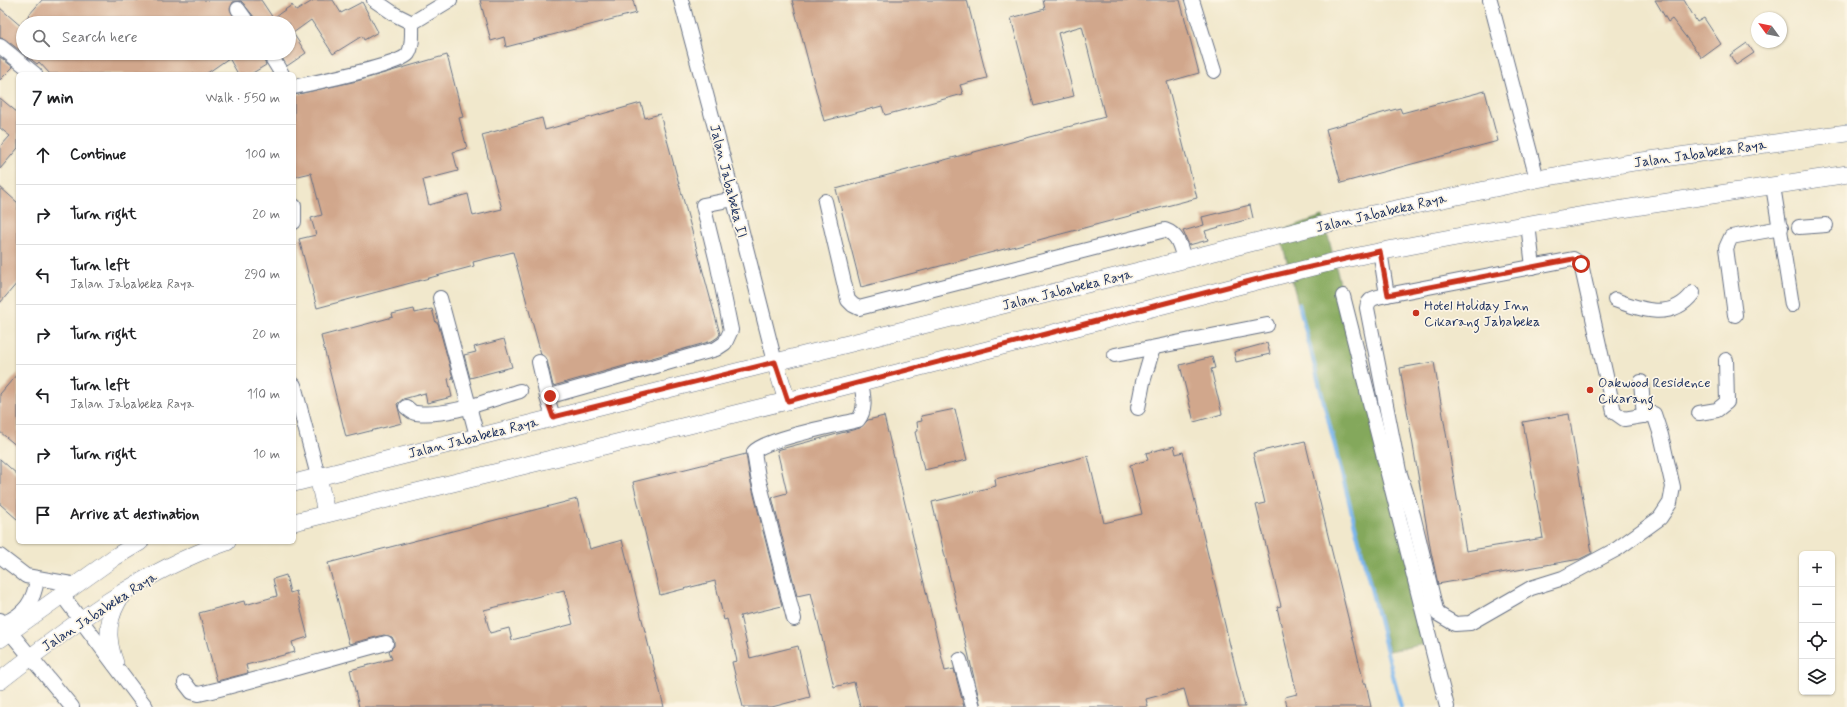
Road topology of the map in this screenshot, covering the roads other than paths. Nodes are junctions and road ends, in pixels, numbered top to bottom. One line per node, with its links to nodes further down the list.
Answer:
1 (374, 0): 8 (street)
2 (450, 0): 8 (street)
3 (681, 0): 21 (street, Jalan Jababeka II)
4 (1192, 0): 13 (street)
5 (1490, 0): 19 (street)
6 (238, 9): 7 (street)
7 (243, 16)
8 (412, 23): 16 (street)
9 (0, 46): 10 (street)
10 (16, 59)
11 (18, 60): 14 (street)
12 (273, 60): 15 (street)
13 (1214, 71)
14 (32, 72)
15 (281, 72)
16 (296, 87)
17 (1847, 132): 19 (main road, Jalan Jababeka Raya)
18 (1847, 174): 20 (main road)
19 (1537, 179): 28 (main road, Jalan Jababeka Raya)
20 (1773, 186): 23 (main road); 26 (street)
21 (734, 199): 42 (street, Jalan Jababeka II); 47 (street)
22 (825, 201): 28 (street)
23 (1528, 224): 27 (main road); 29 (street)
24 (1826, 225): 25 (street)
25 (1799, 227)
26 (1781, 228): 35 (street); 36 (street)
27 (1380, 251): 31 (street); 44 (main road)
28 (1184, 259): 42 (main road, Jalan Jababeka Raya)
29 (1533, 267): 31 (street); 53 (street)
30 (1692, 294): 34 (street)
31 (1388, 295): 53 (street)
32 (1343, 296): 79 (street)
33 (440, 298): 49 (street)
34 (1615, 300)
35 (1792, 305)
36 (1735, 315)
37 (1267, 325): 38 (street)
38 (1153, 348): 39 (street); 51 (street)
39 (1115, 355)
40 (1726, 360): 52 (street)
41 (539, 362): 47 (street)
42 (775, 362): 48 (main road); 54 (main road, Jalan Jababeka Raya)
43 (1644, 381): 53 (street)
44 (861, 382): 48 (main road); 68 (street)
45 (520, 391): 49 (street)
46 (296, 393): 56 (street)
47 (546, 397): 54 (street)
48 (788, 401): 58 (main road)
49 (468, 406): 50 (street); 55 (street)
50 (406, 407)
51 (1138, 408)
52 (1700, 413)
53 (1649, 415)
54 (553, 417): 55 (main road, Jalan Jababeka Raya)
55 (477, 436): 56 (main road, Jalan Jababeka Raya)
56 (318, 476): 57 (main road, Jalan Jababeka Raya); 58 (main road)
57 (296, 482)
58 (326, 513): 59 (main road)
59 (296, 521)
60 (137, 544): 64 (main road)
61 (222, 544): 65 (main road, Jalan Jababeka Raya)
62 (0, 556): 63 (street)
63 (37, 579): 64 (street); 69 (street)
64 (76, 584): 66 (main road)
65 (124, 592): 67 (main road, Jalan Jababeka Raya); 73 (main road)
66 (62, 595): 67 (street); 69 (main road)
67 (82, 620): 71 (main road, Jalan Jababeka Raya); 73 (street)
68 (794, 620)
69 (3, 628): 71 (street)
70 (386, 644): 75 (street)
71 (31, 656): 74 (main road, Jalan Jababeka Raya); 76 (street)
72 (960, 660): 78 (street)
73 (115, 663): 77 (street)
74 (0, 681)
75 (186, 683)
76 (72, 707)
77 (146, 707)
78 (973, 707)
79 (1447, 707)

